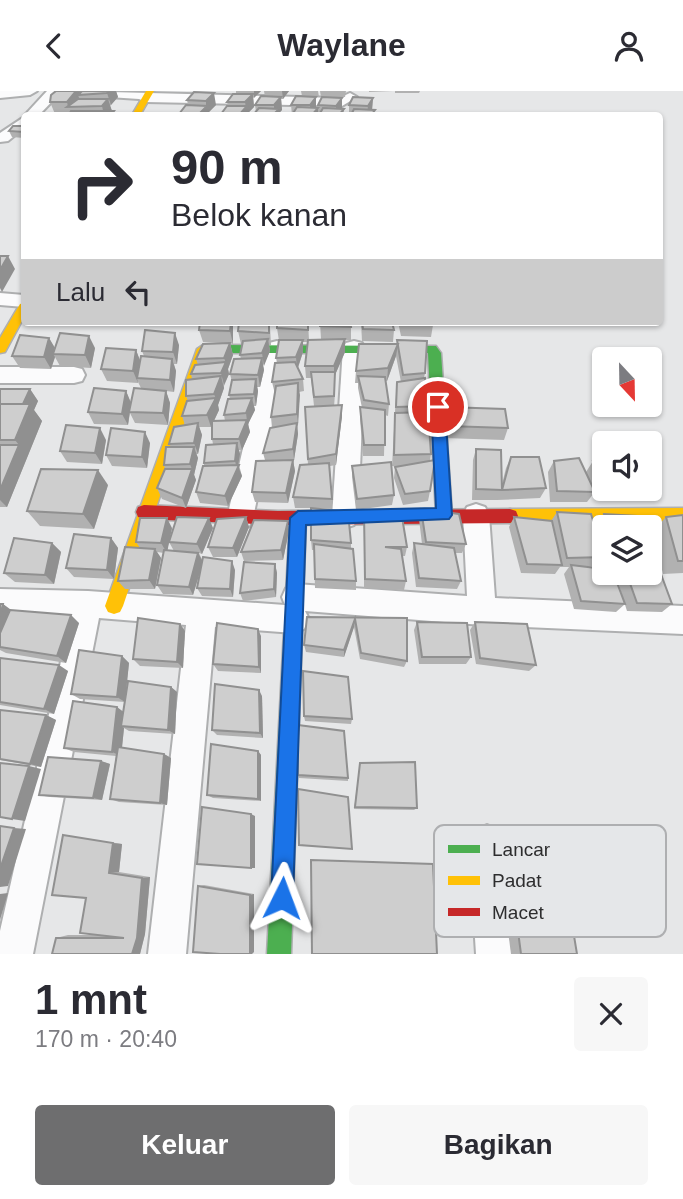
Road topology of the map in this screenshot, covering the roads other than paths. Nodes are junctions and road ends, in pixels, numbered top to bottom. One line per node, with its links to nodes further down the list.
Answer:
1 (30, 91): 4 (street)
2 (55, 91): 9 (street)
3 (78, 91): 5 (street)
4 (5, 93)
5 (148, 95): 8 (street); 10 (main road)
6 (349, 97): 7 (street)
7 (293, 102): 8 (street)
8 (228, 103)
9 (34, 112)
10 (138, 112)
11 (21, 123): 12 (street)
12 (3, 138)
13 (0, 299): 14 (street)
14 (21, 301)
15 (21, 312): 18 (main road)
16 (277, 348): 17 (main road); 21 (main road); 26 (street)
17 (354, 348): 22 (main road); 25 (street)
18 (0, 349)
19 (0, 375): 20 (street)
20 (74, 375)
21 (144, 512): 26 (main road); 29 (main road)
22 (444, 515): 23 (main road); 25 (main road)
23 (476, 515): 24 (main road); 31 (street)
24 (683, 515)
25 (345, 517): 27 (main road)
26 (240, 518): 27 (main road)
27 (298, 518): 30 (main road)
28 (0, 602): 29 (street)
29 (101, 605): 32 (street); 34 (street)
30 (295, 608): 31 (street); 32 (street); 36 (main road)
31 (482, 611): 33 (street)
32 (202, 613): 35 (street)
33 (683, 620)
34 (14, 954)
35 (167, 954)
36 (279, 954)

